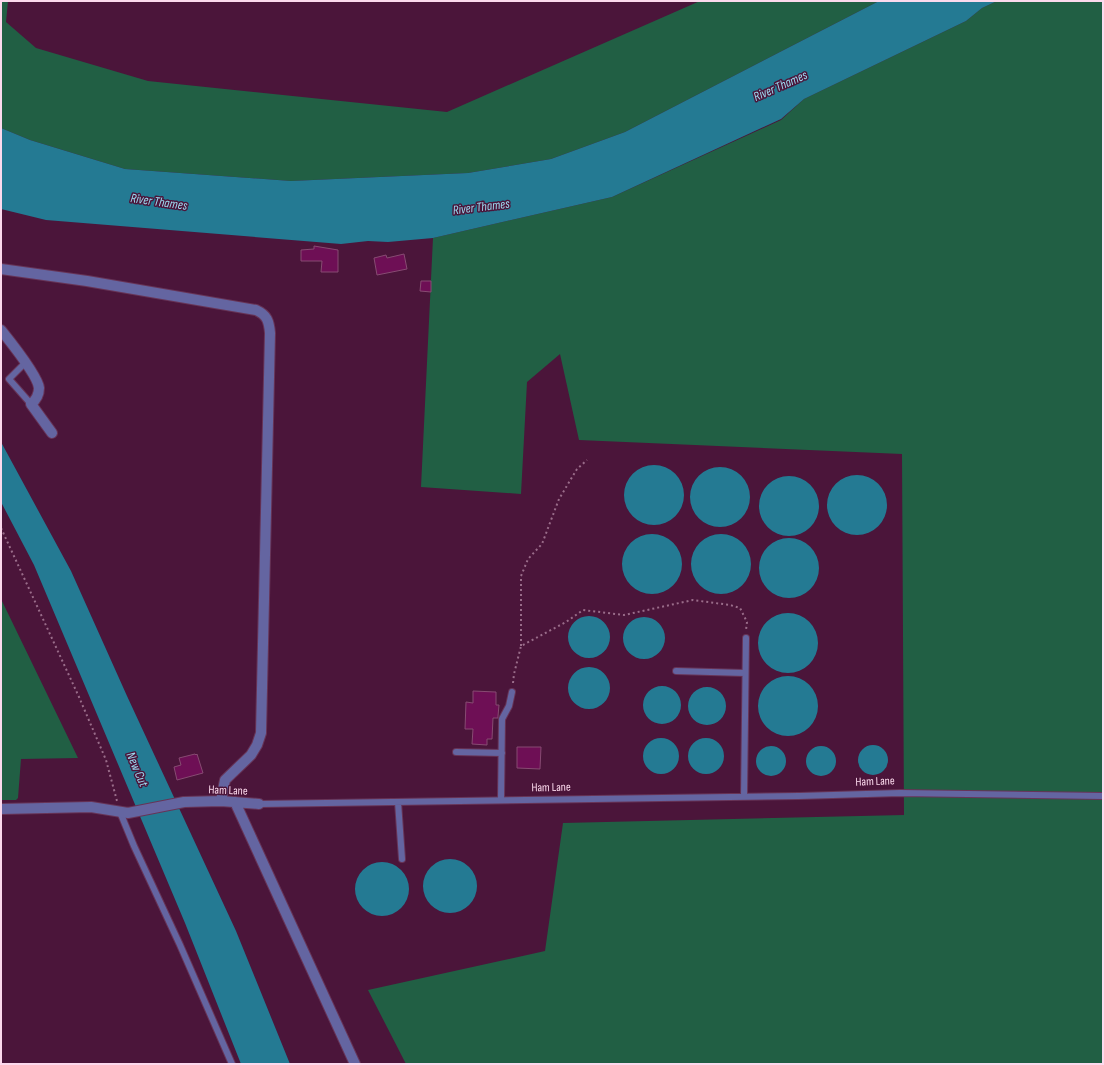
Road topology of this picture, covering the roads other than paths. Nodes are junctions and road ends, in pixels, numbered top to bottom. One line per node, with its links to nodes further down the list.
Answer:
1 (1, 268): 15 (street)
2 (1, 330): 3 (street)
3 (26, 362): 4 (street); 4 (lane)
4 (31, 404): 5 (street)
5 (52, 433)
6 (746, 638): 8 (lane)
7 (676, 671): 8 (lane)
8 (746, 673): 12 (lane)
9 (512, 692): 11 (lane)
10 (456, 752): 11 (lane)
11 (502, 753): 14 (lane)
12 (744, 796): 13 (lane, Ham Lane); 14 (lane, Ham Lane)
13 (1103, 796)
14 (502, 800): 17 (lane, Ham Lane)
15 (221, 801): 16 (street, Ham Lane); 20 (street, Ham Lane)
16 (235, 802): 18 (street, Ham Lane); 23 (street)
17 (398, 802): 18 (lane, Ham Lane); 21 (lane)
18 (259, 804)
19 (1, 809): 20 (street, Ham Lane)
20 (124, 812): 22 (lane)
21 (402, 859)
22 (232, 1064)
23 (356, 1064)

